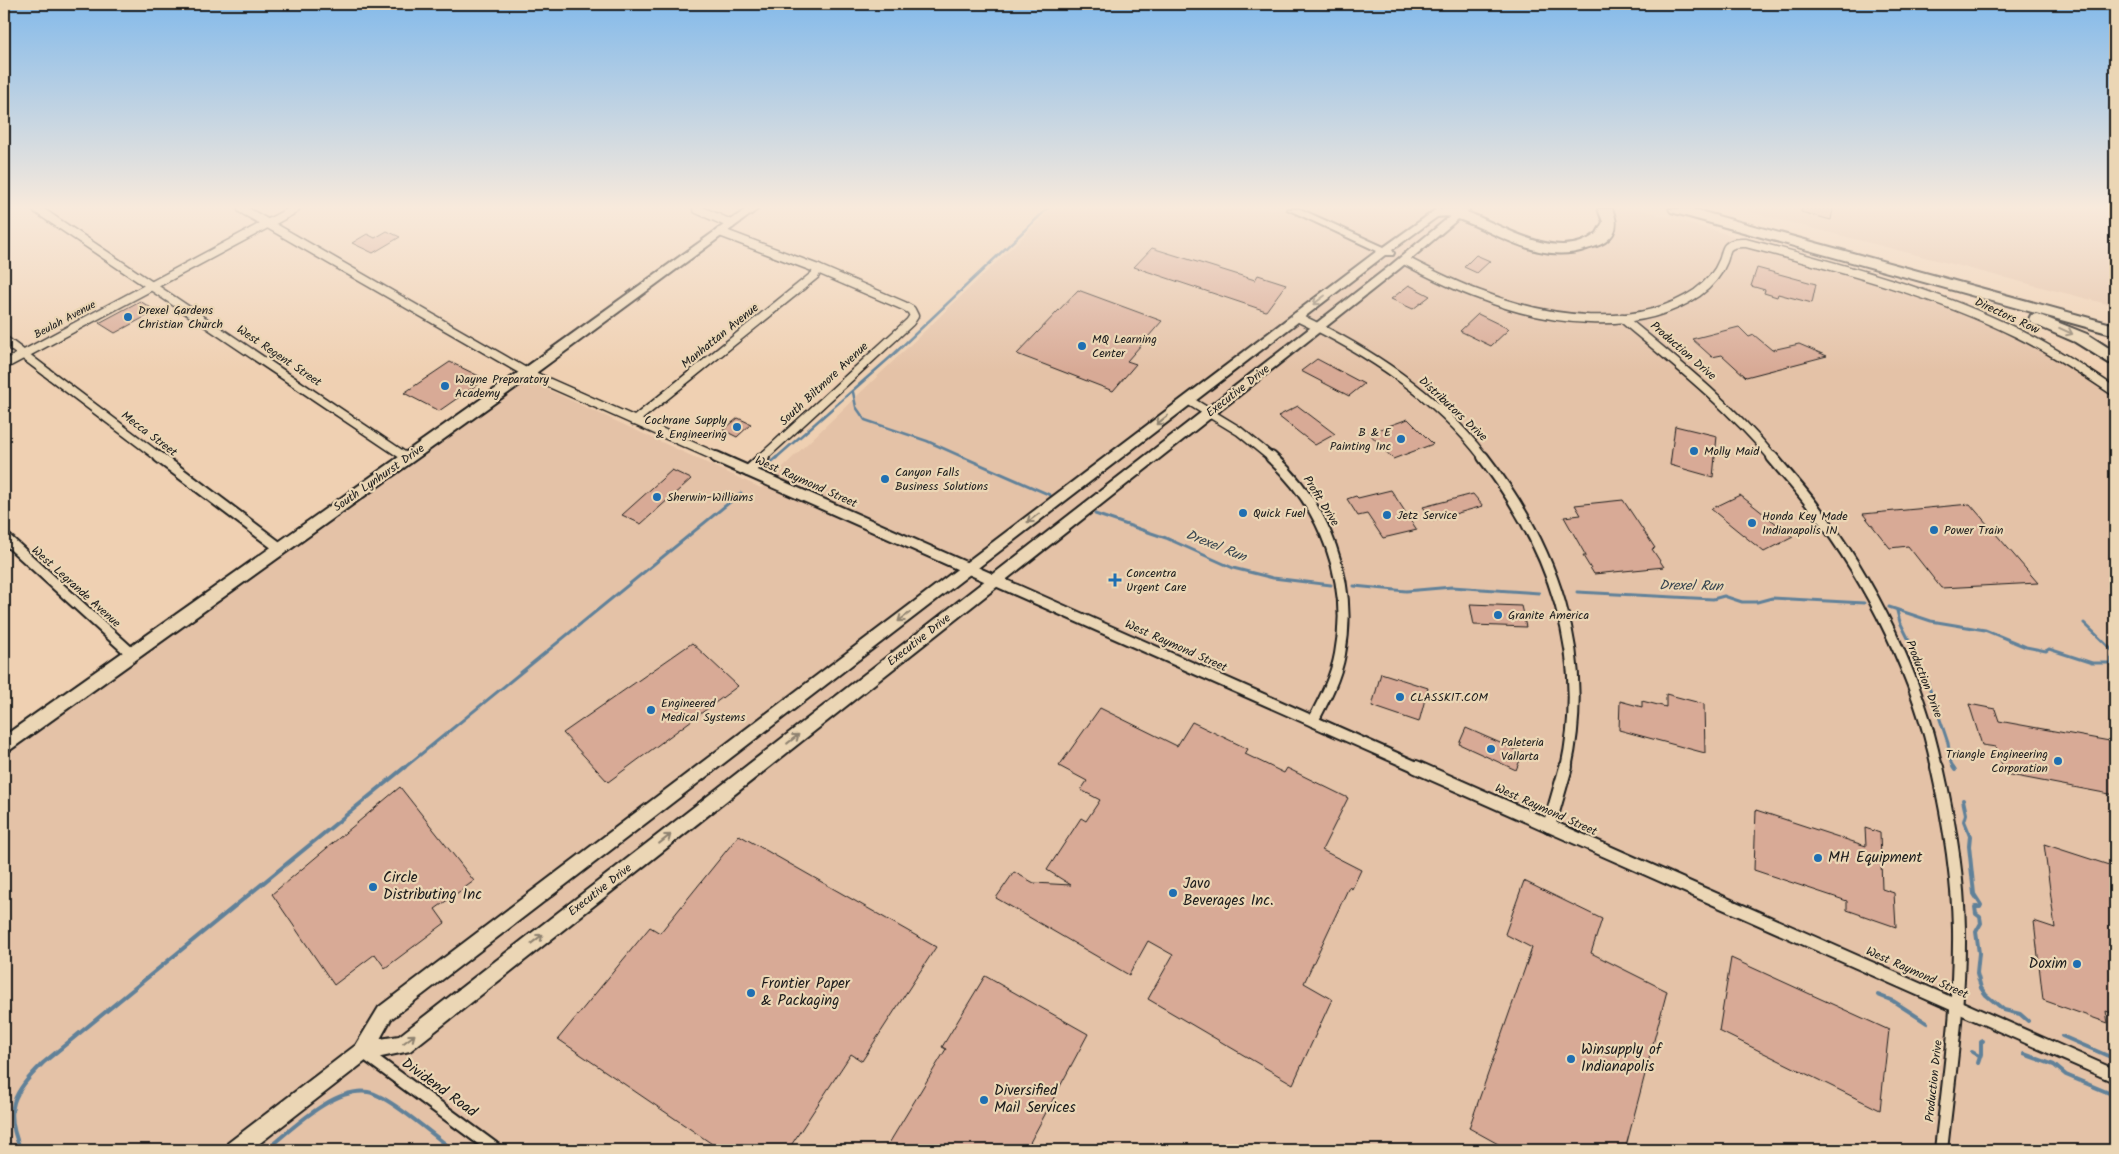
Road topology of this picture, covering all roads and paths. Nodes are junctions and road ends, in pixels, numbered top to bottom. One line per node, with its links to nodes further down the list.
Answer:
1 (117, 263): 14 (street, West Regent Street)
2 (195, 263): 14 (street, Beulah Avenue)
3 (336, 263): 23 (street, West Raymond Street)
4 (678, 263): 23 (main road, South Lynhurst Drive)
5 (802, 263): 13 (street)
6 (1368, 263): 15 (street, Executive Drive, one-way to 15)
7 (1400, 263): 18 (street, Executive Drive)
8 (1410, 263): 16 (street)
9 (1723, 263): 16 (street, Directors Row)
10 (1816, 263): 24 (street, Directors Row)
11 (1865, 263): 21 (highway, one-way to 21)
12 (1895, 263): 17 (highway)
13 (818, 269): 27 (street, Manhattan Avenue); 29 (street, South Biltmore Avenue)
14 (151, 286): 20 (street, Beulah Avenue); 28 (street, West Regent Street)
15 (1297, 317): 18 (street, Distributors Drive); 25 (street, Executive Drive)
16 (1622, 318): 38 (street, Production Drive)
17 (2115, 321)
18 (1319, 327): 26 (street, Executive Drive); 37 (street, Distributors Drive)
19 (4, 340): 20 (street, Mecca Street)
20 (24, 355): 22 (street, Beulah Avenue); 31 (street, Mecca Street)
21 (2115, 359)
22 (4, 365)
23 (527, 373): 27 (street, West Raymond Street); 28 (main road, South Lynhurst Drive)
24 (2115, 392)
25 (1188, 400): 26 (street, Profit Drive); 32 (street, Executive Drive, one-way to 32)
26 (1210, 412): 33 (street, Executive Drive); 35 (street, Profit Drive)
27 (634, 421): 29 (street, West Raymond Street)
28 (407, 458): 31 (main road, South Lynhurst Drive)
29 (748, 471): 32 (street, West Raymond Street)
30 (4, 537): 34 (street, West Legrande Avenue)
31 (280, 548): 34 (main road, South Lynhurst Drive)
32 (967, 568): 33 (street, West Raymond Street); 39 (street, Executive Drive, one-way to 39)
33 (995, 580): 35 (street, West Raymond Street); 39 (street, Executive Drive, one-way to 33)
34 (132, 654): 36 (main road, South Lynhurst Drive)
35 (1313, 721): 37 (street, West Raymond Street)
36 (4, 745)
37 (1549, 826): 38 (street, West Raymond Street)
38 (1956, 1006): 40 (street, West Raymond Street); 43 (street, Production Drive)
39 (363, 1052): 41 (street, Executive Drive); 42 (street, Dividend Road)
40 (2115, 1076)
41 (235, 1150)
42 (496, 1150)
43 (1941, 1150)

